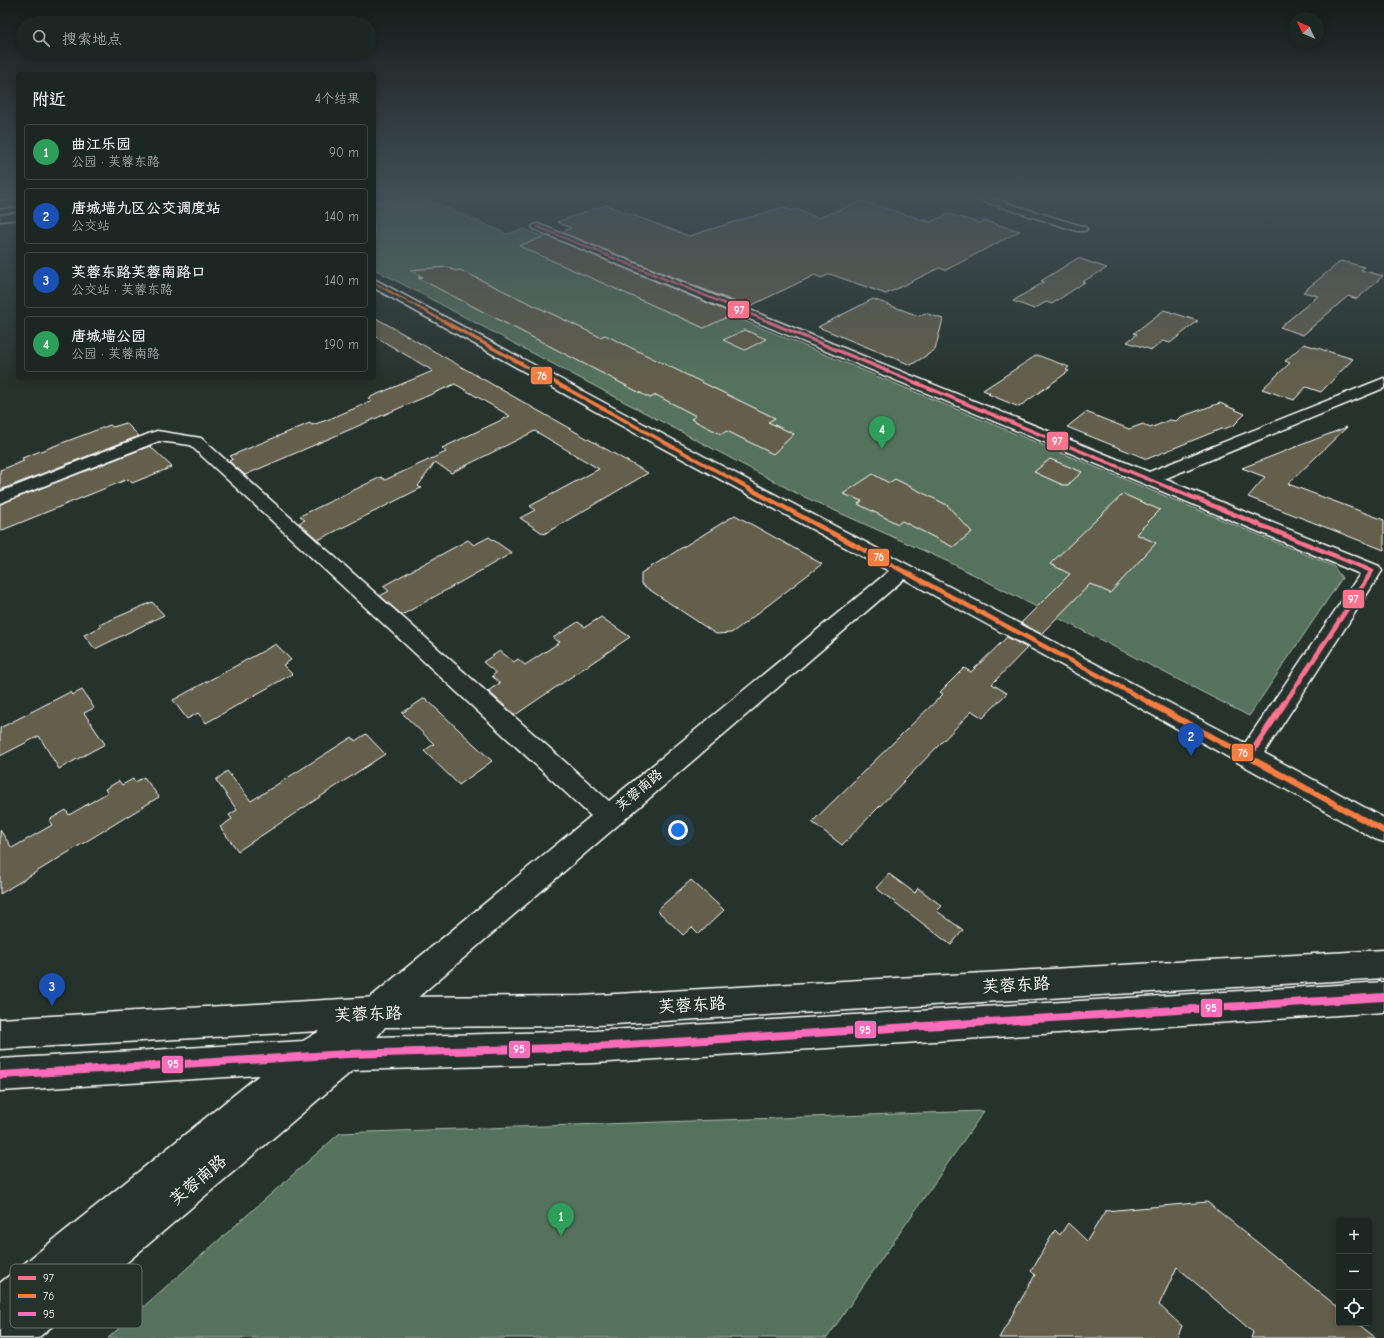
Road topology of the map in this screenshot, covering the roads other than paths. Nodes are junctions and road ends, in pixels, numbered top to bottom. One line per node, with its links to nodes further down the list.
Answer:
1 (612, 257): 4 (main road)
2 (376, 284): 6 (main road)
3 (1384, 383): 4 (main road)
4 (1148, 479): 7 (main road)
5 (0, 498): 8 (main road)
6 (903, 570): 7 (main road); 8 (main road, 芙蓉南路)
7 (1250, 756): 9 (main road)
8 (608, 816): 12 (main road, 芙蓉南路)
9 (1384, 830)
10 (1384, 964): 12 (main road, 芙蓉东路)
11 (1384, 997): 14 (main road)
12 (377, 1012): 13 (main road, 芙蓉东路); 14 (main road, 芙蓉南路); 15 (main road, 芙蓉南路)
13 (0, 1034)
14 (347, 1054): 15 (main road); 18 (main road, 芙蓉南路)
15 (305, 1058): 16 (main road); 17 (main road, 芙蓉南路)
16 (0, 1075)
17 (53, 1264)
18 (97, 1264)
19 (10, 1299): 20 (main road, 芙蓉南路)
20 (0, 1307)
21 (21, 1328): 22 (main road, 芙蓉南路)
22 (9, 1338)

